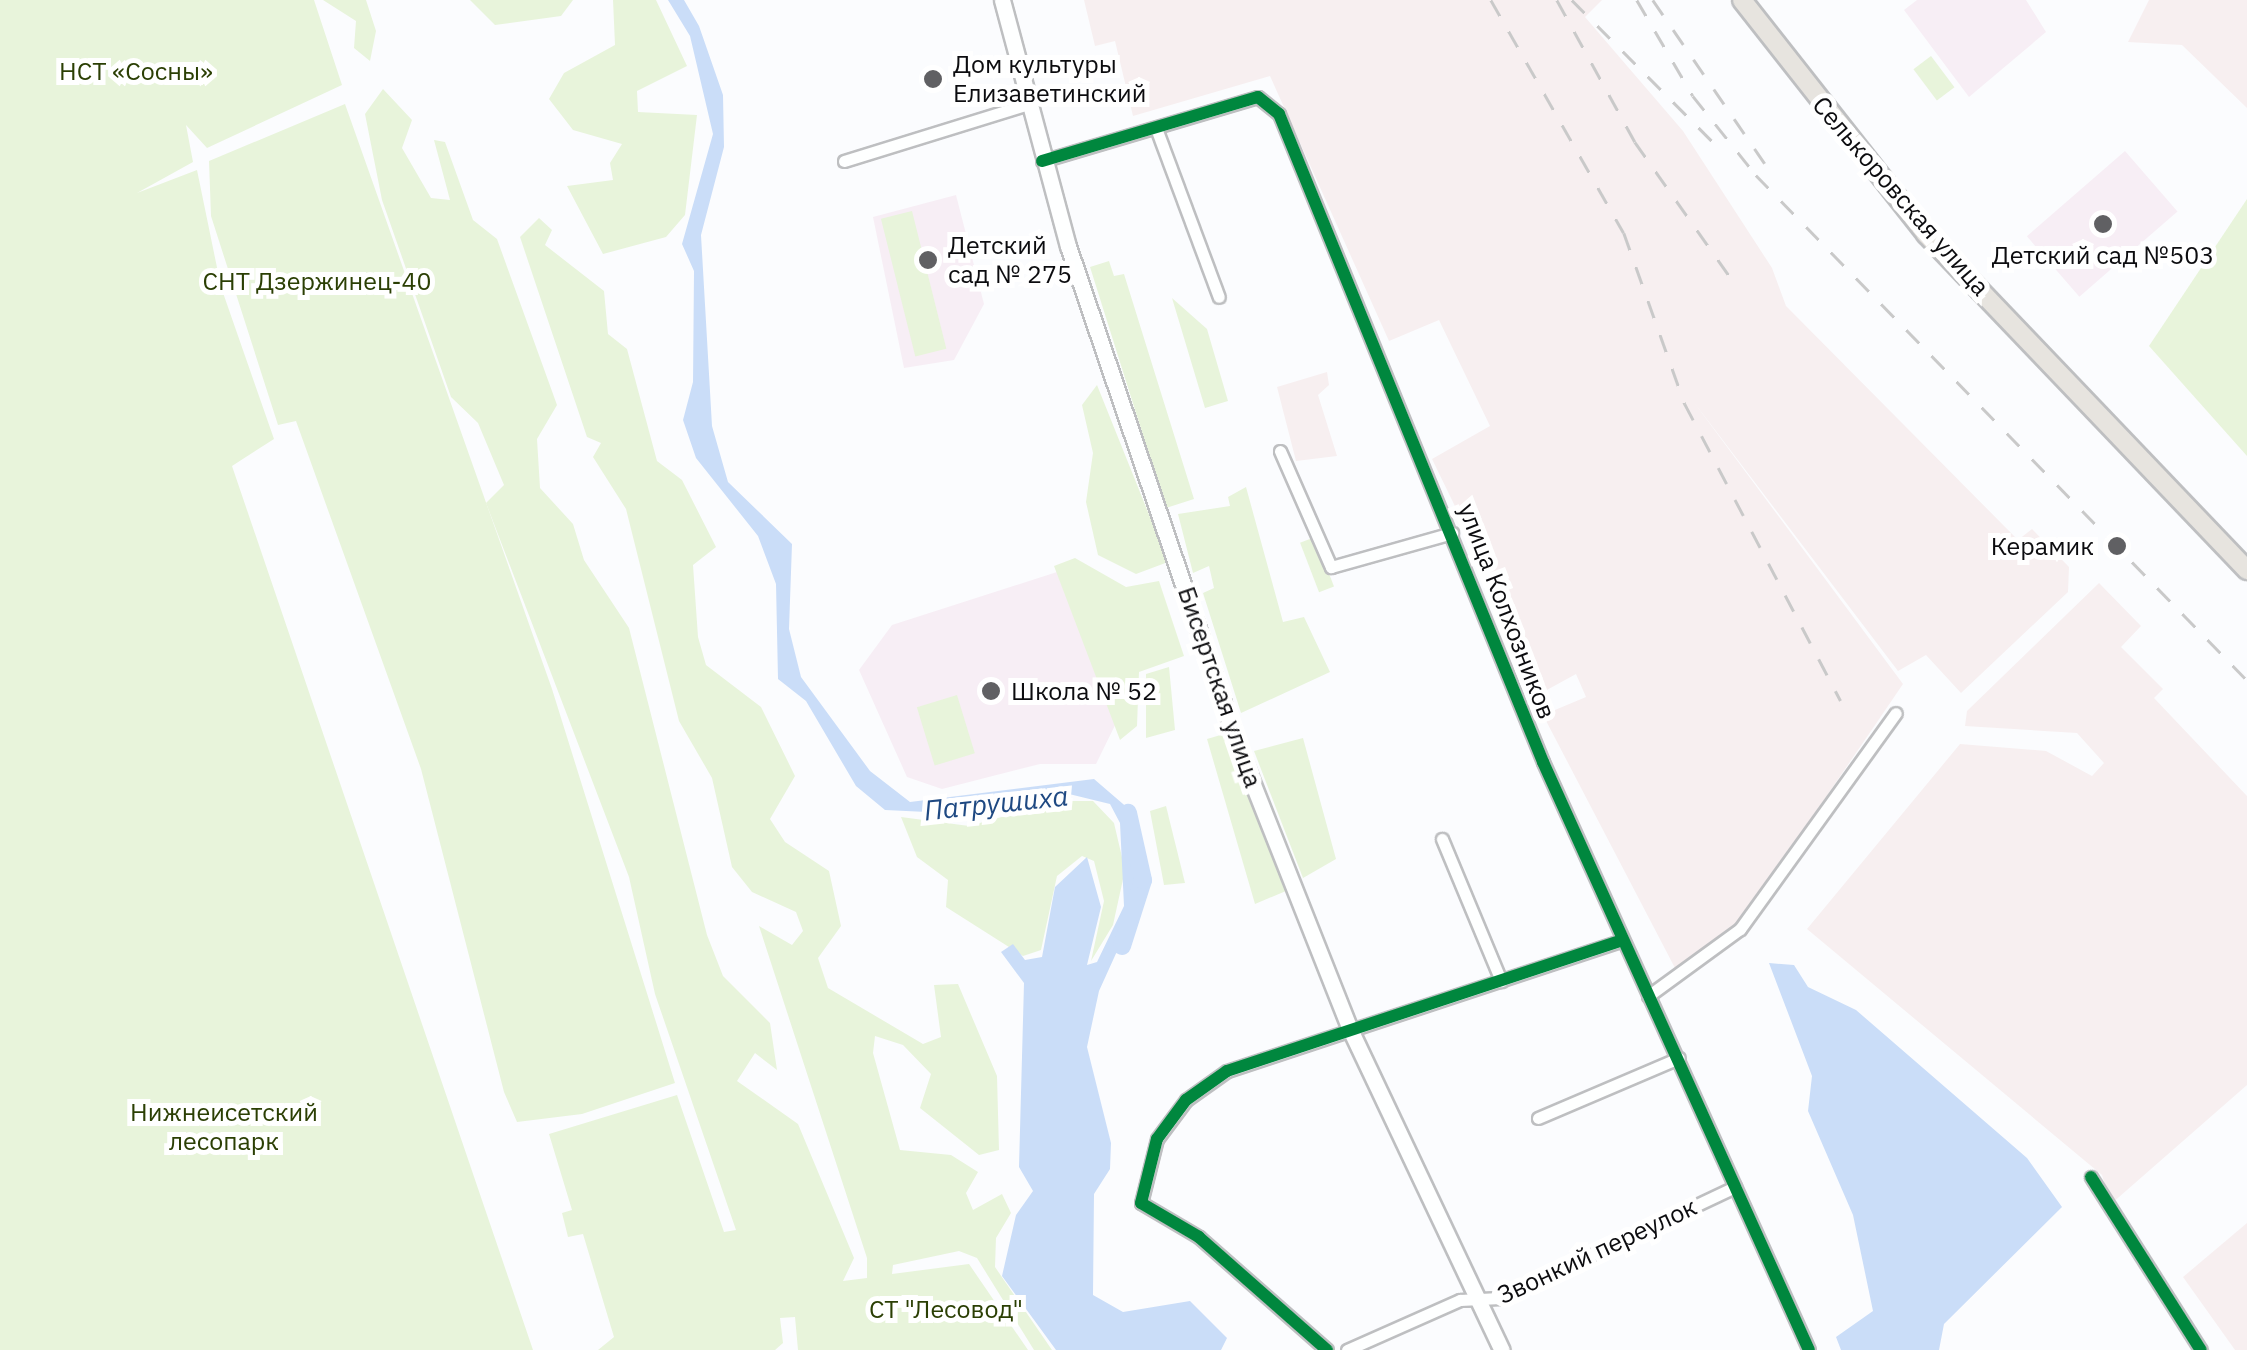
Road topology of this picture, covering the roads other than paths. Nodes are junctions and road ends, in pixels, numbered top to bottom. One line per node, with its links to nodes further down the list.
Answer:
1 (1002, 0): 3 (main road, Бисертская улица)
2 (1742, 0): 10 (main road, Селькоровская улица)
3 (1028, 104): 5 (street); 6 (main road, Бисертская улица)
4 (1156, 128): 6 (street, улица Колхозников); 7 (street); 9 (street, улица Колхозников)
5 (844, 161)
6 (1042, 161): 16 (main road, Бисертская улица)
7 (1218, 297)
8 (1280, 450): 9 (street)
9 (1452, 533): 13 (street, улица Колхозников)
10 (2247, 570)
11 (1896, 713): 15 (street)
12 (1442, 839): 14 (street)
13 (1622, 942): 14 (street); 15 (street, улица Колхозников)
14 (1501, 980): 16 (street)
15 (1648, 996): 17 (street, улица Колхозников)
16 (1349, 1027): 21 (main road, Бисертская улица); 22 (street)
17 (1679, 1058): 18 (street); 20 (street, улица Колхозников)
18 (1538, 1118)
19 (2090, 1176): 26 (street)
20 (1735, 1187): 21 (street, Звонкий переулок); 25 (street, улица Колхозников)
21 (1480, 1303): 23 (street, Звонкий переулок); 24 (main road, Бисертская улица)
22 (1326, 1350)
23 (1347, 1350)
24 (1502, 1350)
25 (1810, 1350)
26 (2201, 1350)

